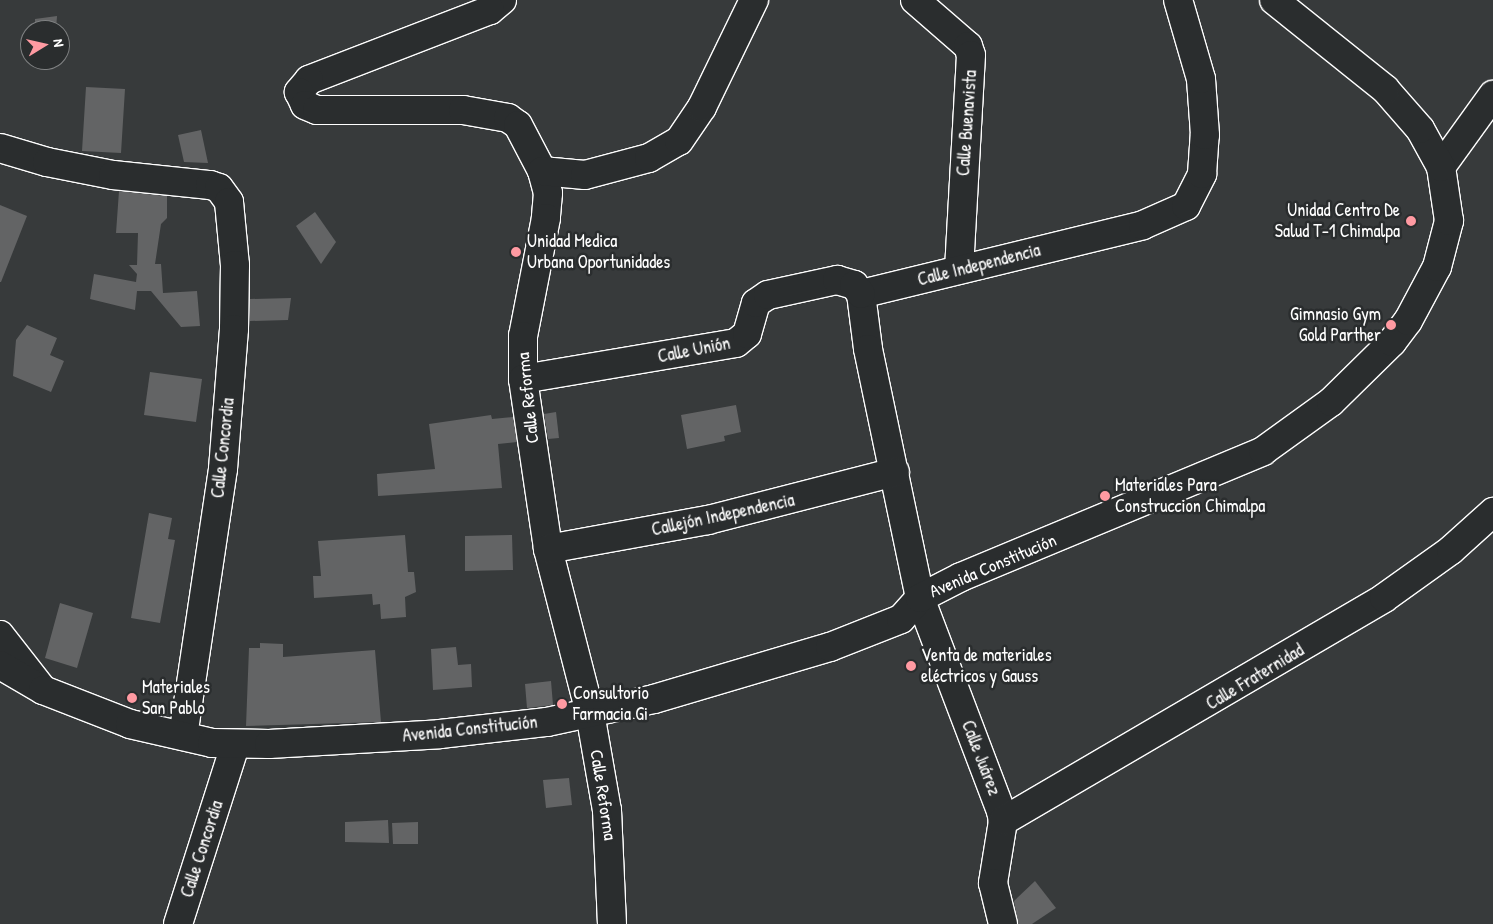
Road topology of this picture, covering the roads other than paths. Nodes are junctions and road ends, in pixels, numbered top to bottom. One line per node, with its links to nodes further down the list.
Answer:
1 (502, 0): 9 (street, Calle Reforma)
2 (754, 0): 9 (street)
3 (915, 0): 10 (street, Calle Buenavista)
4 (1178, 0): 10 (street, Calle Independencia)
5 (1274, 0): 8 (street, Avenida Constitución)
6 (1493, 95): 8 (street)
7 (0, 148): 21 (street, Calle Concordia)
8 (1440, 167): 16 (street, Avenida Constitución)
9 (542, 171): 12 (street, Calle Reforma)
10 (959, 270): 11 (street, Calle Independencia)
11 (861, 294): 12 (street, Calle Unión); 13 (street)
12 (523, 379): 15 (street, Calle Reforma)
13 (895, 472): 15 (street, Callejón Independencia); 16 (street)
14 (1493, 512): 23 (street, Calle Fraternidad)
15 (548, 549): 20 (street, Calle Reforma)
16 (920, 598): 20 (street, Avenida Constitución); 23 (street, Calle Juárez)
17 (0, 635): 19 (street)
18 (0, 665): 19 (street, Avenida Constitución)
19 (43, 690): 21 (street, Avenida Constitución)
20 (590, 713): 22 (street, Avenida Constitución); 25 (street, Calle Reforma)
21 (183, 736): 22 (street, Avenida Constitución)
22 (235, 745): 24 (street, Calle Concordia)
23 (1003, 821): 26 (street)
24 (178, 924)
25 (612, 924)
26 (1003, 924)

